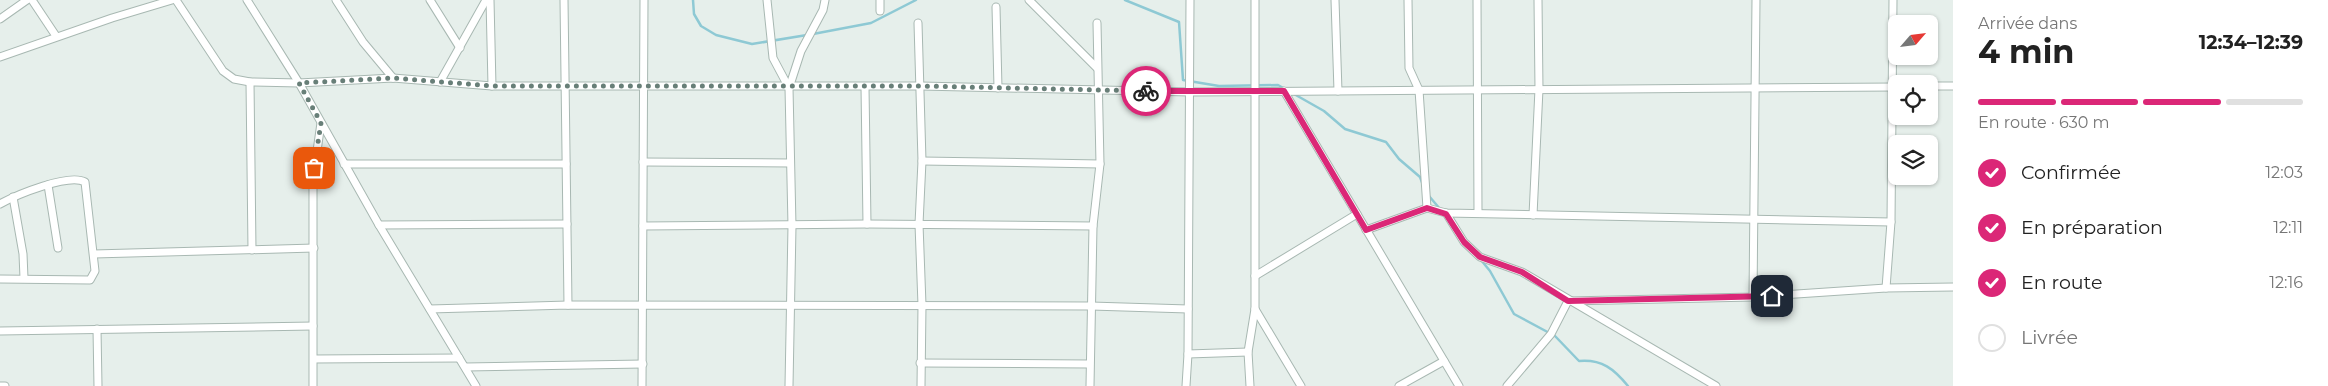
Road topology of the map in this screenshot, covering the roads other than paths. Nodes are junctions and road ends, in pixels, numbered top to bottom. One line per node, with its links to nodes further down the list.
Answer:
1 (27, 0): 26 (street)
2 (32, 0): 29 (street)
3 (172, 0): 29 (street)
4 (176, 0): 35 (street)
5 (247, 0): 37 (street)
6 (430, 0): 30 (street)
7 (486, 0): 30 (street)
8 (490, 0): 39 (street)
9 (564, 0): 38 (street)
10 (644, 0): 40 (street)
11 (767, 0): 47 (street)
12 (825, 0): 47 (street)
13 (880, 0): 25 (street)
14 (1029, 0): 32 (street)
15 (1190, 0): 56 (street)
16 (1255, 0): 53 (street)
17 (1335, 0): 55 (street)
18 (1408, 0): 51 (street)
19 (1477, 0): 49 (street)
20 (1538, 0): 50 (street)
21 (1756, 0): 45 (street)
22 (1894, 0): 33 (street)
23 (339, 2): 34 (street)
24 (996, 7): 48 (street)
25 (880, 11)
26 (0, 19)
27 (1097, 22): 32 (street)
28 (918, 23): 41 (street)
29 (56, 36): 31 (street)
30 (460, 48): 36 (street)
31 (0, 57)
32 (1097, 68): 52 (street)
33 (1894, 75)
34 (393, 78): 36 (street); 37 (street)
35 (250, 82): 37 (street); 85 (street)
36 (440, 82): 39 (street)
37 (299, 83): 57 (street)
38 (565, 85): 39 (street); 40 (street); 63 (street)
39 (492, 86)
40 (644, 86): 47 (street); 60 (street)
41 (920, 86): 44 (street); 48 (street); 59 (street)
42 (1938, 86): 43 (street)
43 (1953, 86)
44 (865, 87): 47 (street); 76 (street)
45 (1756, 87): 46 (street); 50 (street); 73 (street)
46 (1888, 87)
47 (789, 88): 61 (street)
48 (998, 88): 52 (street)
49 (1478, 89): 50 (street); 51 (street); 69 (street)
50 (1539, 89): 72 (street)
51 (1419, 90): 55 (street); 68 (street)
52 (1100, 91): 56 (street); 64 (street)
53 (1256, 91): 54 (street); 56 (street); 87 (street)
54 (1284, 91): 55 (street); 70 (street)
55 (1338, 91)
56 (1190, 92): 99 (street)
57 (321, 123): 62 (street); 84 (street)
58 (1893, 125): 74 (street)
59 (922, 161): 64 (street); 77 (street)
60 (643, 162): 61 (street); 79 (street)
61 (790, 163): 80 (street)
62 (344, 164): 63 (street); 78 (street)
63 (566, 164): 75 (street)
64 (1100, 164): 81 (street)
65 (48, 185): 66 (street); 83 (street); 86 (street)
66 (13, 197): 67 (street); 88 (street)
67 (0, 204)
68 (1427, 208): 71 (street); 82 (street)
69 (1478, 213): 71 (street); 72 (street)
70 (1357, 214): 82 (street); 87 (street)
71 (1446, 214): 93 (street)
72 (1533, 215): 73 (street)
73 (1754, 219): 74 (street); 92 (street)
74 (1891, 222): 91 (street)
75 (567, 224): 78 (street); 94 (street)
76 (867, 224): 77 (street); 80 (street)
77 (919, 224): 81 (street); 97 (street)
78 (380, 225): 100 (street)
79 (643, 226): 80 (street); 95 (street)
80 (792, 226): 96 (street)
81 (1093, 226): 98 (street)
82 (1366, 230): 109 (street)
83 (58, 248)
84 (314, 248): 85 (street); 102 (street)
85 (252, 250): 86 (street)
86 (94, 254): 88 (street)
87 (1255, 276): 101 (street)
88 (24, 278): 89 (street)
89 (0, 279)
90 (1953, 287): 91 (street)
91 (1886, 288): 92 (street)
92 (1753, 297): 93 (street)
93 (1568, 301): 128 (street); 129 (street)
94 (568, 304): 95 (street); 100 (street)
95 (643, 305): 96 (street); 111 (street)
96 (790, 305): 97 (street); 120 (street)
97 (922, 306): 98 (street); 110 (street)
98 (1091, 306): 99 (street); 112 (street)
99 (1188, 308): 106 (street)
100 (430, 309): 107 (street)
101 (1255, 309): 105 (street); 125 (street)
102 (314, 326): 103 (street); 108 (street)
103 (97, 329): 104 (street); 116 (street)
104 (0, 332)
105 (1248, 352): 106 (street); 124 (street)
106 (1188, 354): 123 (street)
107 (459, 358): 108 (street); 113 (street)
108 (314, 359): 117 (street)
109 (1444, 361): 126 (street); 127 (street)
110 (920, 363): 112 (street); 121 (street)
111 (643, 364): 113 (street); 119 (street)
112 (1089, 364): 122 (street)
113 (466, 368): 118 (street)
114 (0, 386): 115 (street)
115 (6, 386)
116 (98, 386)
117 (313, 386)
118 (476, 386)
119 (642, 386)
120 (790, 386)
121 (921, 386)
122 (1090, 386)
123 (1186, 386)
124 (1250, 386)
125 (1301, 386)
126 (1400, 386)
127 (1459, 386)
128 (1507, 386)
129 (1716, 386)

